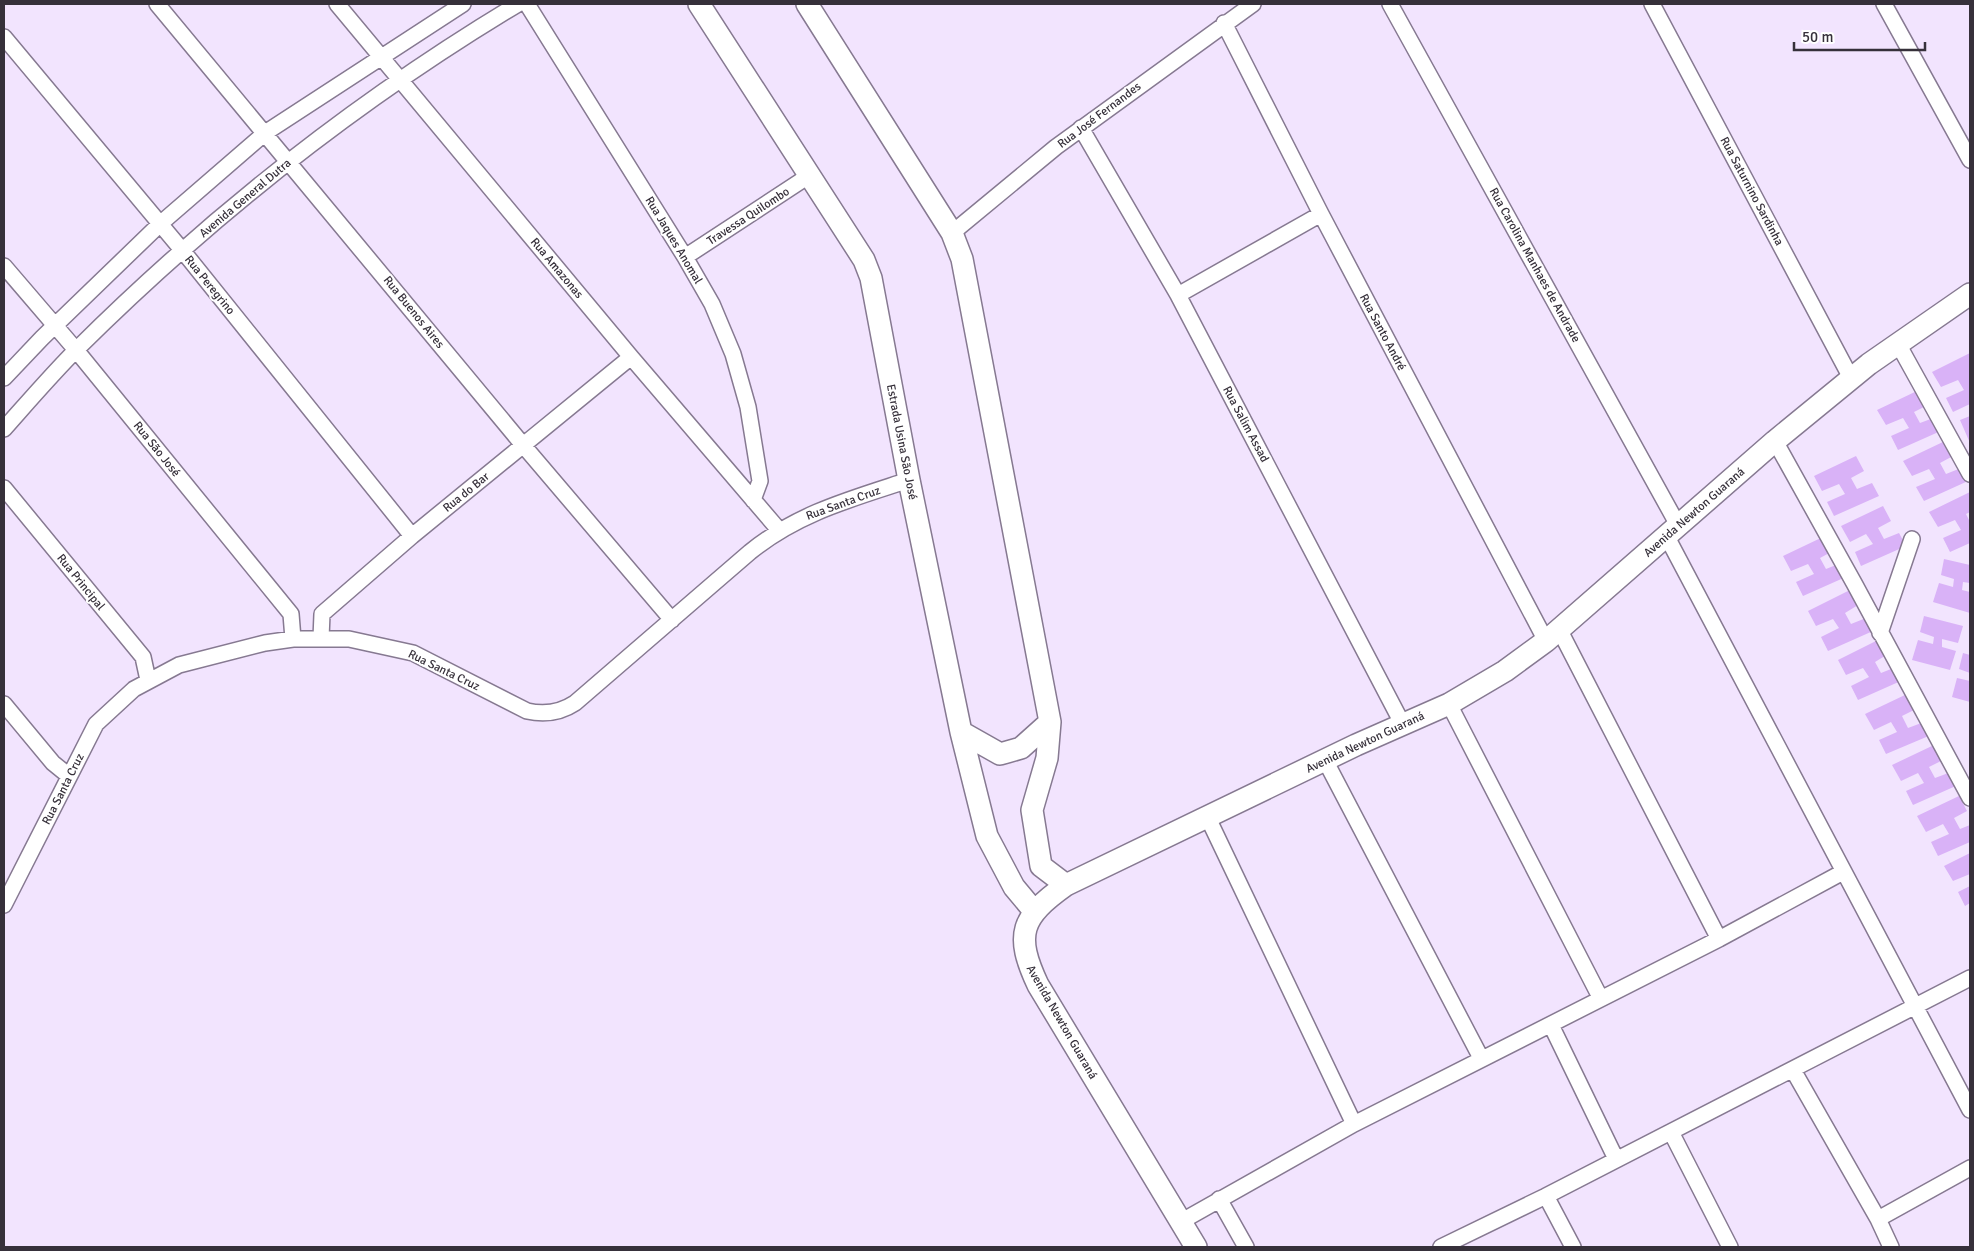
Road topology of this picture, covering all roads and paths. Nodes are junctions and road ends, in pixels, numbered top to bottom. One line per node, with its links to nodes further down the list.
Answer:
1 (157, 4): 17 (street, Rua Buenos Aires)
2 (338, 4): 14 (street, Rua Amazonas)
3 (463, 4): 14 (street)
4 (518, 4): 15 (street, Avenida General Dutra)
5 (527, 4): 25 (street, Rua Jaques Anomal)
6 (699, 4): 20 (main road, Estrada Usina São José)
7 (807, 4): 23 (main road)
8 (1252, 4): 12 (street, Rua José Fernandes)
9 (1390, 4): 43 (street, Rua Carolina Manhaes de Andrade)
10 (1652, 4): 34 (street, Rua Saturnino Sardinha)
11 (1884, 4): 18 (street)
12 (1224, 23): 16 (street, Rua José Fernandes); 21 (street, Rua Santo André)
13 (4, 37): 22 (street, Rua Peregrino)
14 (382, 57): 15 (street, Rua Amazonas); 17 (street)
15 (401, 80): 19 (street, Avenida General Dutra); 32 (street, Rua Amazonas)
16 (1081, 128): 23 (street, Rua José Fernandes); 28 (street, Rua Salim Assad)
17 (265, 133): 19 (street, Rua Buenos Aires); 22 (street)
18 (1970, 160)
19 (289, 161): 24 (street, Avenida General Dutra); 37 (street, Rua Buenos Aires)
20 (810, 175): 25 (street, Travessa Quilombo); 39 (main road, Estrada Usina São José)
21 (1321, 214): 28 (street); 48 (street, Rua Santo André)
22 (160, 224): 24 (street, Rua Peregrino); 29 (street)
23 (952, 234): 54 (main road)
24 (182, 250): 31 (street, Avenida General Dutra); 44 (street, Rua Peregrino)
25 (685, 256): 41 (street, Rua Jaques Anomal)
26 (4, 266): 29 (street, Rua São José)
27 (1970, 294): 30 (main road, Avenida Newton Guaraná)
28 (1178, 295): 55 (street, Rua Salim Assad)
29 (55, 326): 31 (street, Rua São José); 33 (street)
30 (1897, 342): 34 (main road, Avenida Newton Guaraná); 38 (street)
31 (76, 350): 35 (street, Avenida General Dutra); 50 (street, Rua São José)
32 (630, 357): 37 (street, Rua do Bar); 41 (street, Rua Amazonas)
33 (4, 378)
34 (1852, 378): 36 (main road, Avenida Newton Guaraná)
35 (4, 429)
36 (1775, 441): 43 (main road, Avenida Newton Guaraná); 47 (street)
37 (523, 445): 44 (street, Rua do Bar); 46 (street, Rua Buenos Aires)
38 (1970, 474)
39 (909, 480): 42 (street, Rua Santa Cruz); 56 (main road, Estrada Usina São José)
40 (4, 488): 51 (street, Rua Principal)
41 (752, 500): 42 (street, Rua Amazonas)
42 (779, 530): 46 (street, Rua Santa Cruz)
43 (1673, 532): 48 (main road, Avenida Newton Guaraná); 61 (street, Rua Carolina Manhaes de Andrade)
44 (412, 536): 49 (street, Rua do Bar)
45 (1912, 540): 47 (street)
46 (672, 620): 49 (street, Rua Santa Cruz)
47 (1880, 633): 59 (street)
48 (1552, 635): 53 (main road, Avenida Newton Guaraná); 65 (street, Rua Santo André)
49 (321, 638): 50 (street, Rua Santa Cruz)
50 (293, 639): 51 (street, Rua Santa Cruz)
51 (148, 680): 58 (street, Rua Santa Cruz)
52 (4, 704): 58 (street)
53 (1449, 704): 55 (main road, Avenida Newton Guaraná); 67 (street)
54 (1050, 722): 56 (main road); 62 (main road)
55 (1402, 723): 57 (main road, Avenida Newton Guaraná)
56 (961, 732): 64 (main road, Estrada Usina São José)
57 (1325, 760): 60 (main road, Avenida Newton Guaraná); 70 (street)
58 (70, 776): 63 (street, Rua Santa Cruz)
59 (1970, 798)
60 (1208, 818): 62 (main road, Avenida Newton Guaraná); 73 (street)
61 (1843, 872): 65 (street); 68 (street, Rua Carolina Manhaes de Andrade)
62 (1066, 885): 64 (main road, Avenida Newton Guaraná)
63 (4, 905)
64 (1034, 911): 80 (main road, Avenida Newton Guaraná)
65 (1719, 939): 67 (street)
66 (1970, 978): 68 (street)
67 (1600, 997): 69 (street)
68 (1914, 1006): 71 (street); 72 (street, Rua Carolina Manhaes de Andrade)
69 (1551, 1025): 70 (street); 75 (street)
70 (1481, 1058): 73 (street)
71 (1793, 1070): 74 (street); 79 (street)
72 (1970, 1110)
73 (1354, 1124): 78 (street)
74 (1671, 1132): 75 (street); 85 (street)
75 (1616, 1159): 77 (street)
76 (1970, 1168): 79 (street)
77 (1546, 1196): 83 (street); 84 (street)
78 (1219, 1200): 80 (street); 82 (street)
79 (1878, 1219): 86 (street)
80 (1182, 1221): 81 (main road, Avenida Newton Guaraná)
81 (1196, 1247)
82 (1246, 1247)
83 (1441, 1247)
84 (1573, 1247)
85 (1730, 1247)
86 (1891, 1247)

